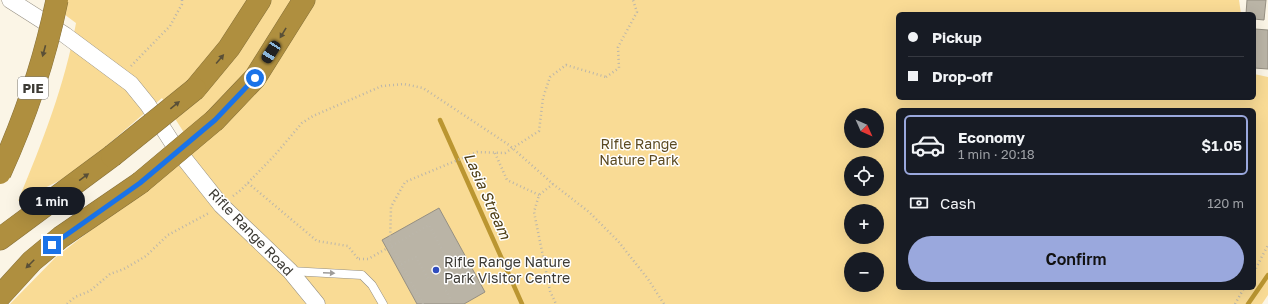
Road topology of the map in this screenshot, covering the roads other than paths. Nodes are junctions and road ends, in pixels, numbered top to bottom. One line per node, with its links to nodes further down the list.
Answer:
1 (10, 0): 7 (street, Rifle Range Road)
2 (57, 0): 5 (highway, PIE, one-way to 5, bridge)
3 (260, 0): 6 (highway, one-way to 3, bridge)
4 (304, 0): 8 (highway, one-way to 8, bridge)
5 (0, 173)
6 (0, 239)
7 (290, 271): 9 (street, Rifle Range Road); 10 (lane, one-way to 10)
8 (0, 296)
9 (317, 304)
10 (383, 304)

